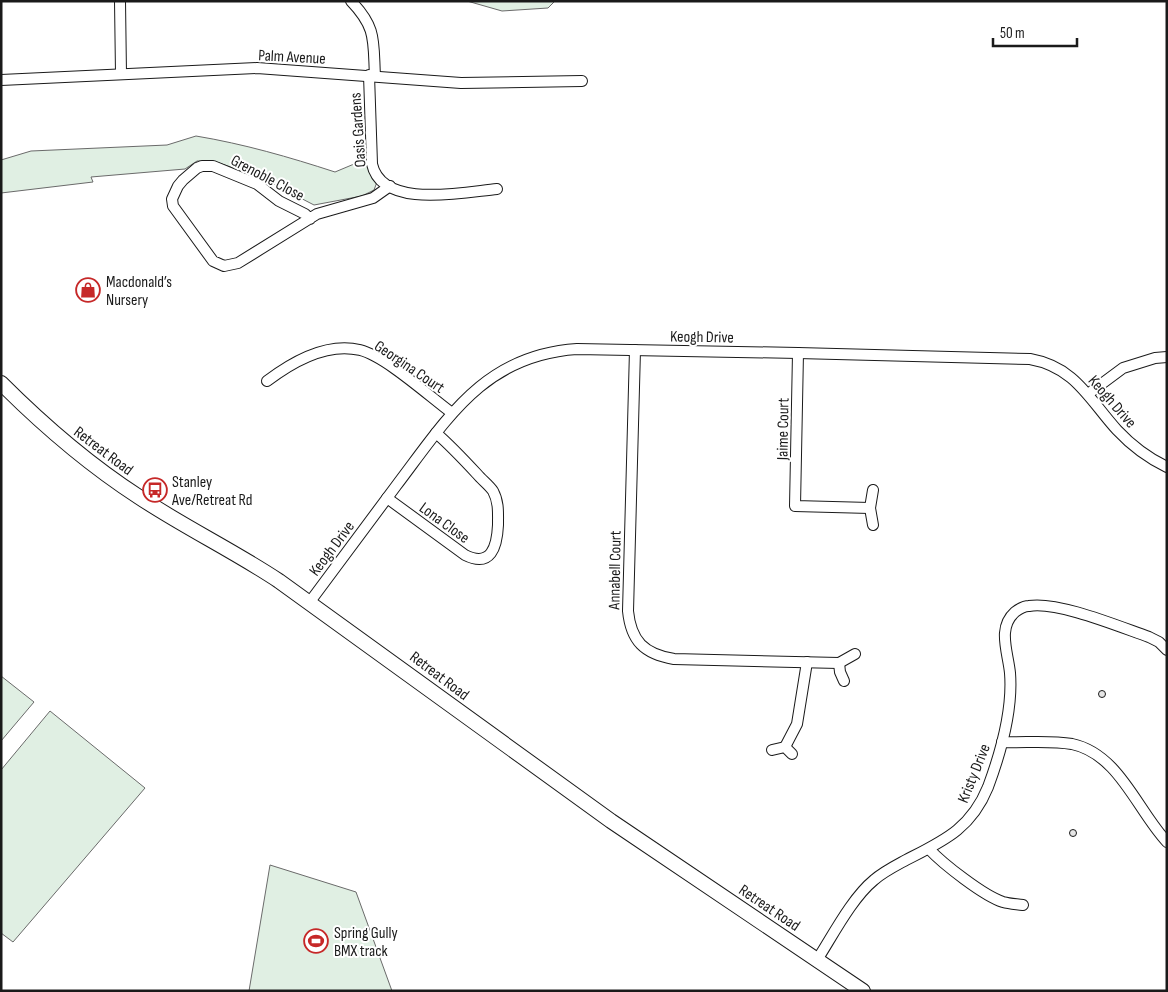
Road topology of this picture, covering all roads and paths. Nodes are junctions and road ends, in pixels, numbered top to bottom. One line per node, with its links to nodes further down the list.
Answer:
1 (120, 1): 3 (street)
2 (351, 1): 4 (street, Oasis Gardens)
3 (121, 74): 4 (street, Palm Avenue); 5 (street, Palm Avenue)
4 (372, 76): 6 (street, Palm Avenue); 7 (street, Oasis Gardens)
5 (1, 80)
6 (582, 81)
7 (390, 186): 8 (street, Oasis Gardens); 9 (street, Grenoble Close)
8 (497, 189)
9 (310, 219): 9 (street, Grenoble Close)
10 (635, 350): 11 (street, Keogh Drive); 16 (street, Keogh Drive); 26 (street, Annabell Court)
11 (798, 353): 15 (street, Keogh Drive); 21 (street, Jaime Court)
12 (1167, 357): 15 (street)
13 (267, 381): 16 (street, Georgina Court)
14 (3, 389): 23 (street, Retreat Road)
15 (1088, 394): 18 (street, Keogh Drive)
16 (452, 413): 17 (street, Keogh Drive)
17 (436, 433): 20 (street, Keogh Drive); 20 (street, Lona Close)
18 (1167, 467)
19 (873, 490): 21 (street)
20 (387, 498): 23 (street, Keogh Drive)
21 (870, 508): 22 (street)
22 (873, 525)
23 (309, 602): 34 (street, Retreat Road)
24 (1167, 650): 29 (street, Kristy Drive)
25 (855, 654): 27 (street)
26 (807, 662): 27 (street, Annabell Court); 30 (street)
27 (839, 663): 28 (street)
28 (844, 681)
29 (1002, 742): 31 (street); 32 (street, Kristy Drive)
30 (772, 750)
31 (1167, 842)
32 (929, 848): 33 (street); 34 (street, Kristy Drive)
33 (1023, 905)
34 (816, 960): 35 (street, Retreat Road)
35 (862, 991)

